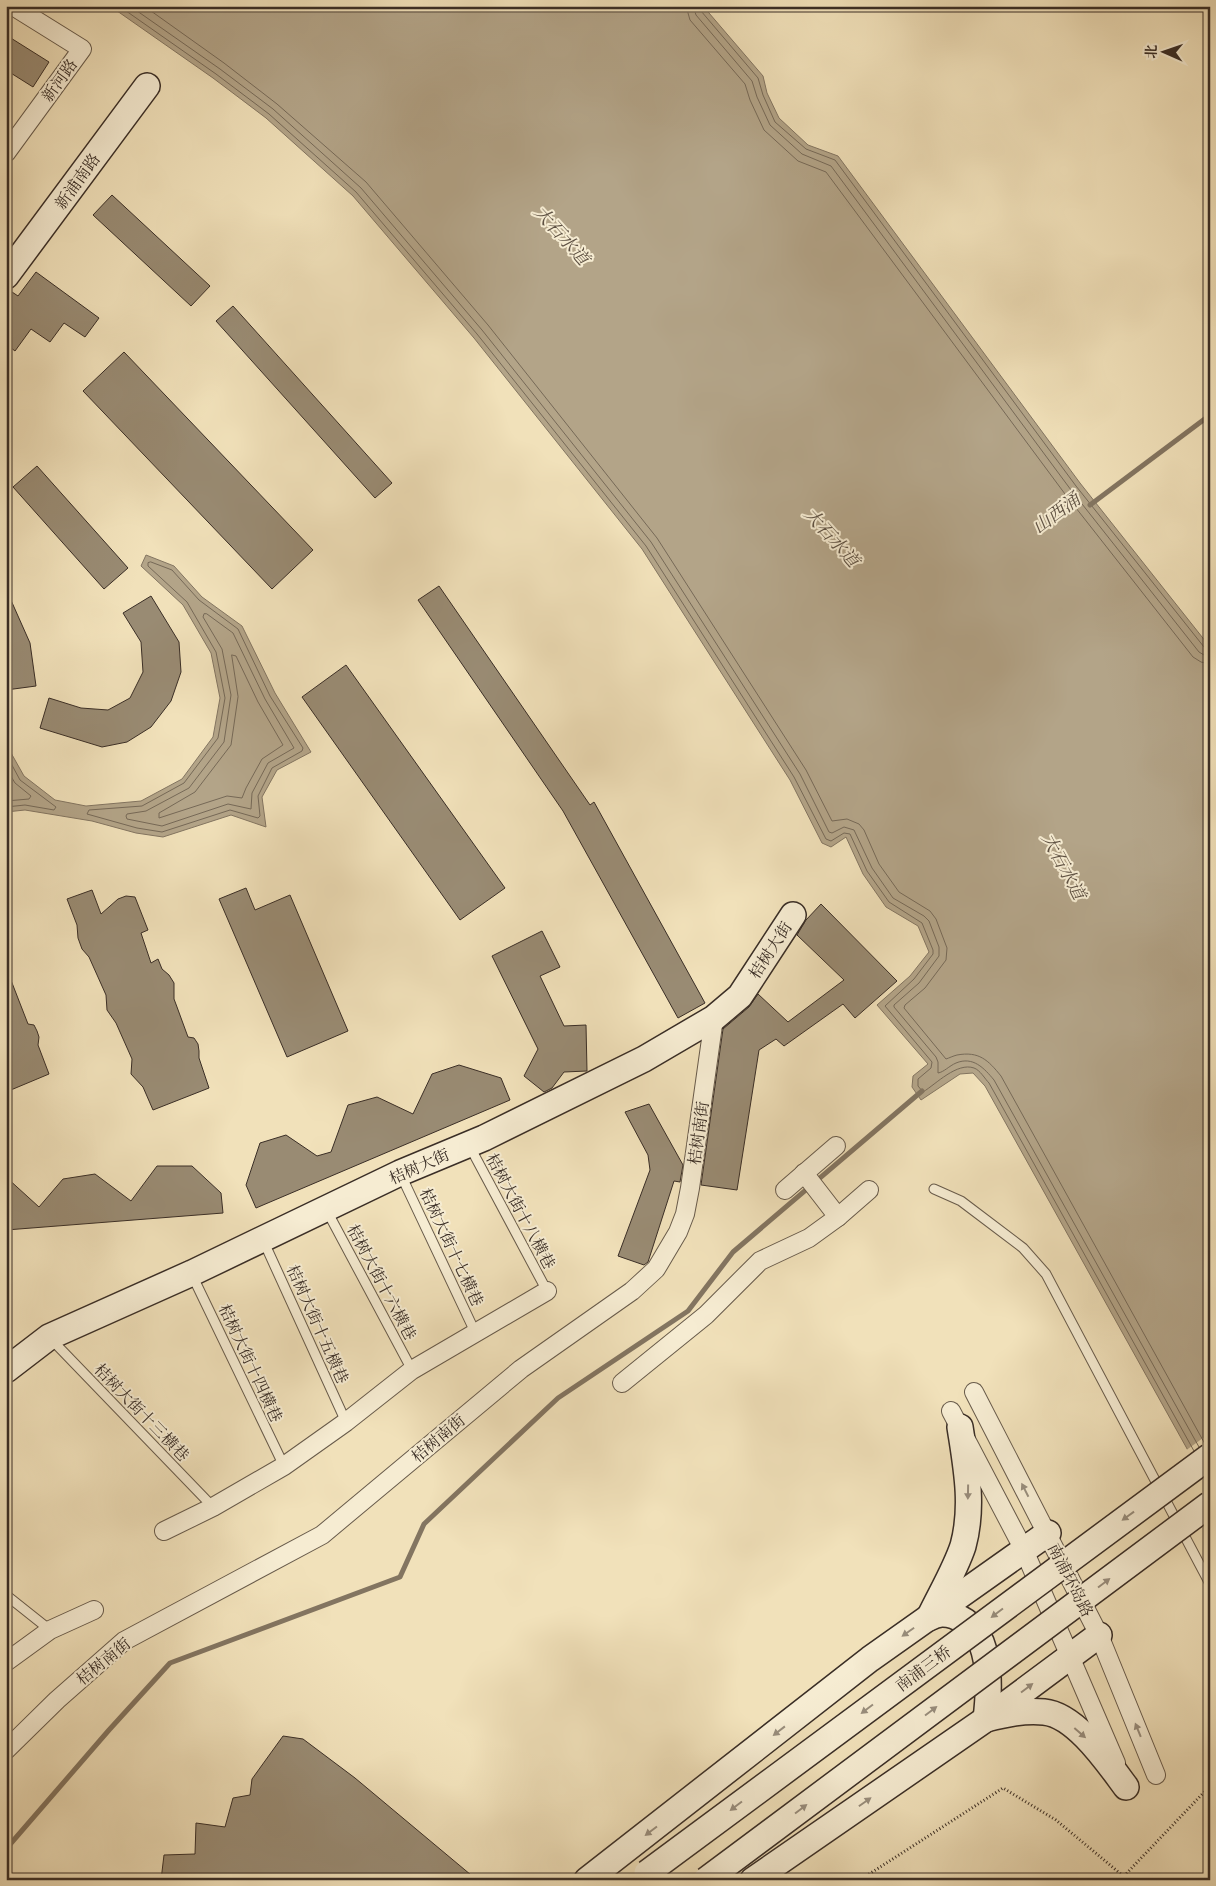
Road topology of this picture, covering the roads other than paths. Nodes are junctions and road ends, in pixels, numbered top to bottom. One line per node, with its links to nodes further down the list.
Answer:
1 (12, 6): 3 (street, 新河路)
2 (147, 86): 4 (main road, 新浦南路)
3 (6, 153)
4 (6, 276)
5 (793, 915): 6 (main road, 桔树大街)
6 (714, 1018): 7 (main road, 桔树大街); 43 (street, 桔树南街)
7 (468, 1144): 9 (main road, 桔树大街); 18 (lane, 桔树大街十八横巷)
8 (836, 1146): 10 (street)
9 (400, 1173): 14 (main road, 桔树大街); 19 (lane, 桔树大街十七横巷)
10 (804, 1173): 12 (street); 15 (street)
11 (934, 1189): 34 (lane)
12 (785, 1190)
13 (869, 1190): 15 (street)
14 (326, 1209): 16 (main road, 桔树大街); 22 (lane, 桔树大街十六横巷)
15 (838, 1217): 23 (street)
16 (263, 1239): 17 (main road, 桔树大街); 26 (lane, 桔树大街十五横巷)
17 (192, 1273): 20 (main road, 桔树大街); 28 (lane, 桔树大街十四横巷)
18 (547, 1291): 19 (street)
19 (476, 1334): 22 (street)
20 (49, 1337): 21 (main road, 桔树大街); 30 (lane, 桔树大街十三横巷)
21 (6, 1370)
22 (412, 1370): 26 (street)
23 (622, 1383)
24 (974, 1392): 32 (street, 南浦环岛路, one-way to 24)
25 (955, 1419): 33 (street, 南浦环岛路); 37 (main road, one-way to 37)
26 (346, 1422): 28 (street)
27 (1210, 1456): 47 (main road, 南浦三桥, one-way to 47, bridge)
28 (284, 1466): 30 (street)
29 (1210, 1504): 48 (main road, one-way to 29, bridge)
30 (212, 1507): 31 (street)
31 (164, 1531)
32 (1048, 1533): 33 (main road); 39 (street, 南浦环岛路)
33 (1024, 1550): 37 (main road); 40 (street, 南浦环岛路)
34 (1210, 1584)
35 (6, 1595): 38 (lane)
36 (94, 1610): 38 (street)
37 (929, 1618): 42 (main road); 46 (main road, one-way to 46)
38 (50, 1630): 41 (street)
39 (1099, 1635): 40 (main road); 44 (street, 南浦环岛路, one-way to 39)
40 (1071, 1655): 42 (main road, one-way to 40); 45 (street, 南浦环岛路)
41 (6, 1662)
42 (986, 1719): 45 (main road, one-way to 45); 49 (main road, one-way to 42)
43 (6, 1750)
44 (1156, 1775)
45 (1126, 1787)
46 (587, 1880)
47 (637, 1880)
48 (706, 1880)
49 (754, 1880)

